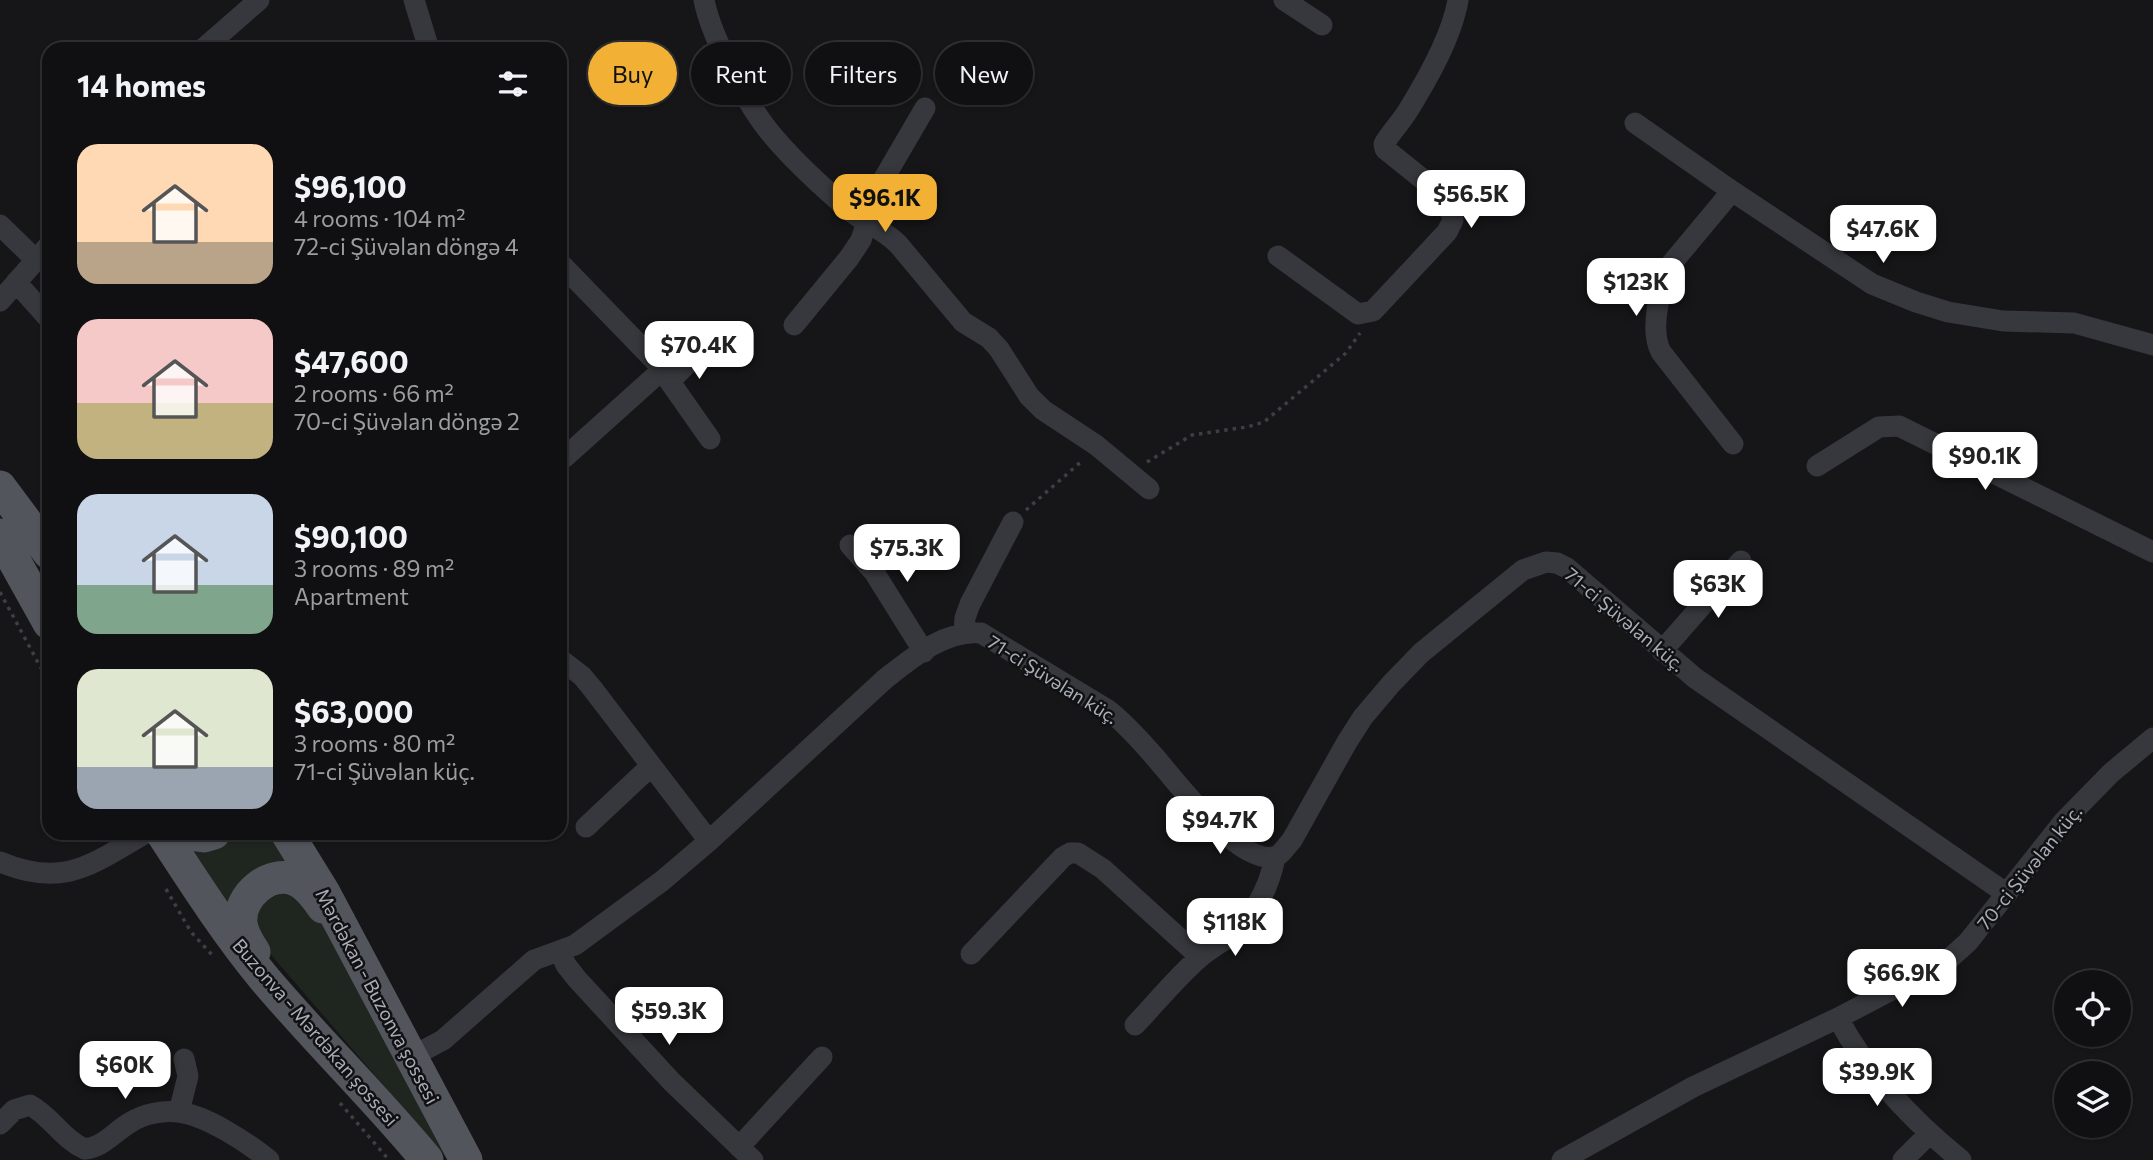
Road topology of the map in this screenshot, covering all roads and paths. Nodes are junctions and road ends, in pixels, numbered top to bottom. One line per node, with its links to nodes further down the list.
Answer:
1 (260, 0): 7 (street)
2 (414, 0): 8 (street)
3 (704, 0): 12 (street)
4 (1284, 0): 6 (street)
5 (1458, 0): 21 (street)
6 (1322, 25)
7 (211, 42)
8 (427, 42)
9 (925, 108): 12 (street)
10 (1635, 122): 11 (street)
11 (1732, 191): 23 (street); 27 (street)
12 (866, 222): 22 (street); 28 (street)
13 (0, 225): 14 (street)
14 (42, 252)
15 (42, 254): 18 (street)
16 (1279, 256): 21 (street)
17 (567, 270): 25 (street)
18 (16, 282): 19 (street); 20 (street)
19 (0, 301)
20 (42, 311)
21 (1366, 313): 31 (path)
22 (794, 325)
23 (2153, 345)
24 (699, 352): 25 (street)
25 (666, 375): 26 (street); 29 (street)
26 (710, 439)
27 (1732, 444)
28 (1096, 446): 31 (street); 34 (path)
29 (567, 456)
30 (1817, 466): 38 (street)
31 (1132, 475): 33 (street)
32 (0, 487): 36 (main road)
33 (1149, 489)
34 (1013, 522): 42 (street)
35 (0, 535): 41 (main road)
36 (42, 544)
37 (850, 545): 43 (street)
38 (2153, 552)
39 (1741, 561): 44 (street)
40 (0, 592): 46 (path)
41 (42, 610)
42 (964, 633): 43 (street, 71-ci Şüvəlan küç.); 54 (street, 71-ci Şüvəlan küç.)
43 (924, 652): 53 (street, 71-ci Şüvəlan küç.)
44 (1662, 652): 54 (street, 71-ci Şüvəlan küç.); 56 (street, 71-ci Şüvəlan küç.)
45 (567, 664): 48 (street)
46 (42, 670)
47 (2153, 738): 56 (street, 70-ci Şüvəlan küç.)
48 (651, 766): 49 (street); 53 (street)
49 (586, 827)
50 (134, 840): 55 (street)
51 (167, 840): 61 (main road, Buzonva - Mərdəkan şossesi)
52 (291, 840): 60 (main road, Mərdəkan - Buzonva şossesi)
53 (709, 841): 57 (street, 71-ci Şüvəlan küç.)
54 (1275, 857): 59 (street)
55 (0, 862)
56 (2007, 894): 62 (street, 70-ci Şüvəlan küç.)
57 (560, 952): 64 (street, 71-ci Şüvəlan küç.); 71 (street)
58 (971, 954): 59 (street)
59 (1200, 957): 63 (street)
60 (362, 963): 61 (main road); 64 (main road, Mərdəkan - Buzonva şossesi)
61 (289, 1007): 73 (main road, Buzonva - Mərdəkan şossesi)
62 (1838, 1018): 69 (street); 75 (street, 70-ci Şüvəlan küç.)
63 (1135, 1025)
64 (411, 1057): 74 (main road, Mərdəkan - Buzonva şossesi)
65 (822, 1057): 71 (street)
66 (184, 1059): 67 (street)
67 (179, 1112): 70 (street); 72 (street)
68 (0, 1124): 70 (street)
69 (1929, 1134): 76 (street); 77 (street)
70 (92, 1154)
71 (746, 1154)
72 (269, 1160)
73 (427, 1160)
74 (466, 1160)
75 (1562, 1160)
76 (1903, 1160)
77 (1961, 1160)

